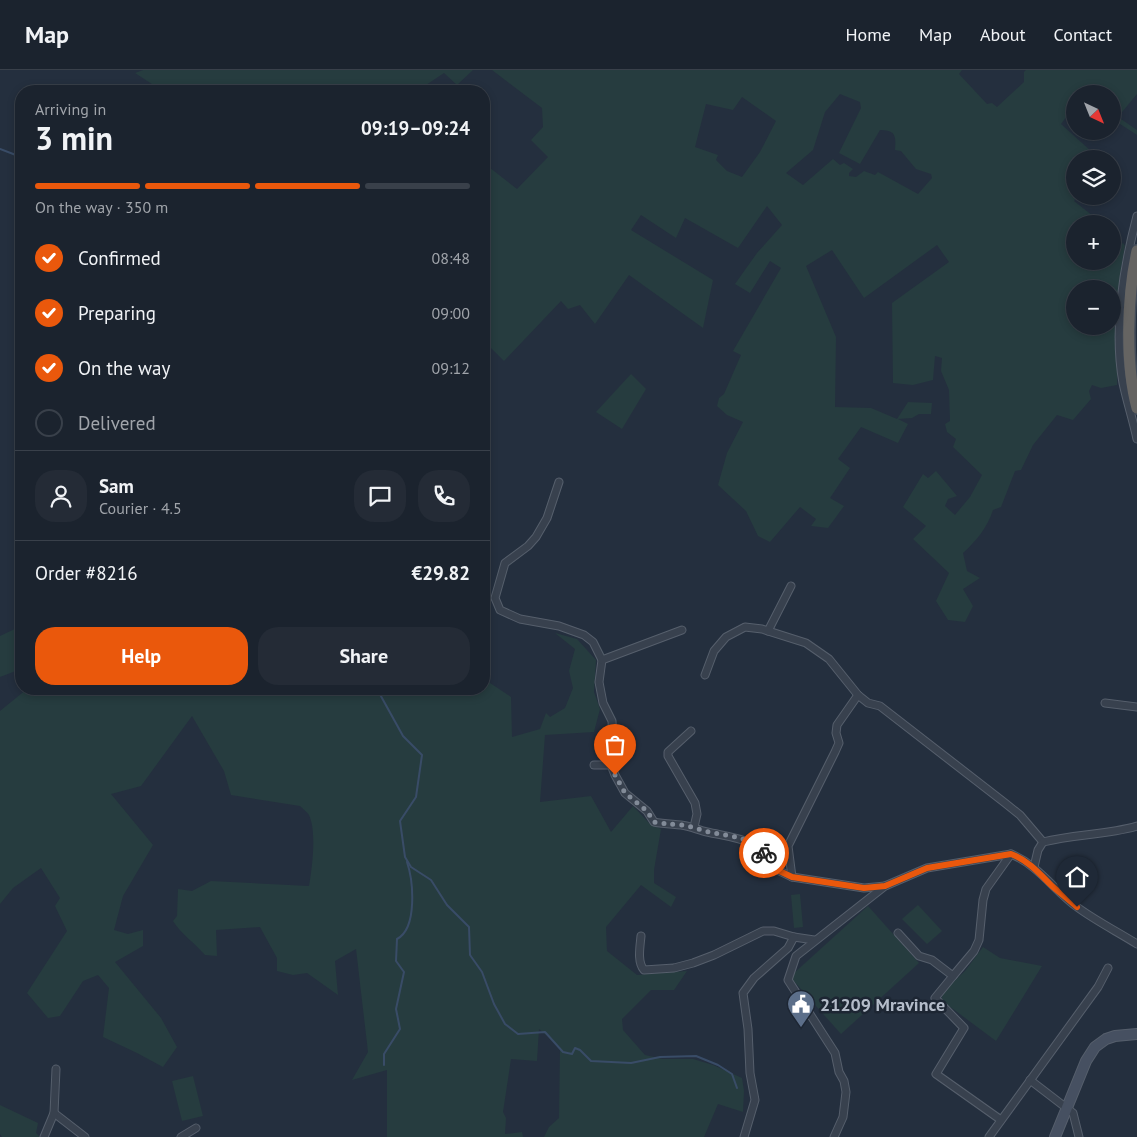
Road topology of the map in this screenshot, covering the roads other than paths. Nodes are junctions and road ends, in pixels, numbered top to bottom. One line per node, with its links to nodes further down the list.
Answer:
1 (1137, 216): 4 (street)
2 (1137, 251): 3 (highway)
3 (1137, 408)
4 (1137, 439)
5 (559, 482): 9 (street)
6 (791, 586): 8 (street)
7 (682, 630): 9 (street)
8 (768, 632): 10 (street); 11 (street)
9 (602, 660): 15 (street)
10 (705, 675)
11 (858, 695): 19 (street); 22 (street)
12 (1105, 703): 13 (street)
13 (1137, 707)
14 (691, 731): 18 (street)
15 (611, 764): 16 (street); 18 (street)
16 (594, 765)
17 (1137, 826): 19 (street)
18 (694, 827): 22 (street)
19 (1043, 842): 21 (street)
20 (1011, 854): 21 (street); 23 (street); 30 (street)
21 (1034, 867): 28 (street)
22 (792, 877): 23 (street)
23 (885, 886): 27 (street)
24 (898, 933): 30 (street)
25 (640, 936): 26 (street)
26 (794, 937): 27 (street); 41 (street)
27 (814, 940): 42 (street)
28 (1137, 944)
29 (1108, 968): 33 (street)
30 (953, 976): 36 (street)
31 (1137, 1034): 34 (main road)
32 (56, 1068): 35 (street)
33 (1030, 1080): 34 (street); 36 (street)
34 (1067, 1108): 44 (main road); 45 (street)
35 (54, 1113): 38 (street); 39 (street)
36 (1000, 1120): 43 (street)
37 (196, 1128): 40 (street)
38 (44, 1137)
39 (85, 1137)
40 (181, 1137)
41 (744, 1137)
42 (834, 1137)
43 (989, 1137)
44 (1055, 1137)
45 (1079, 1137)

